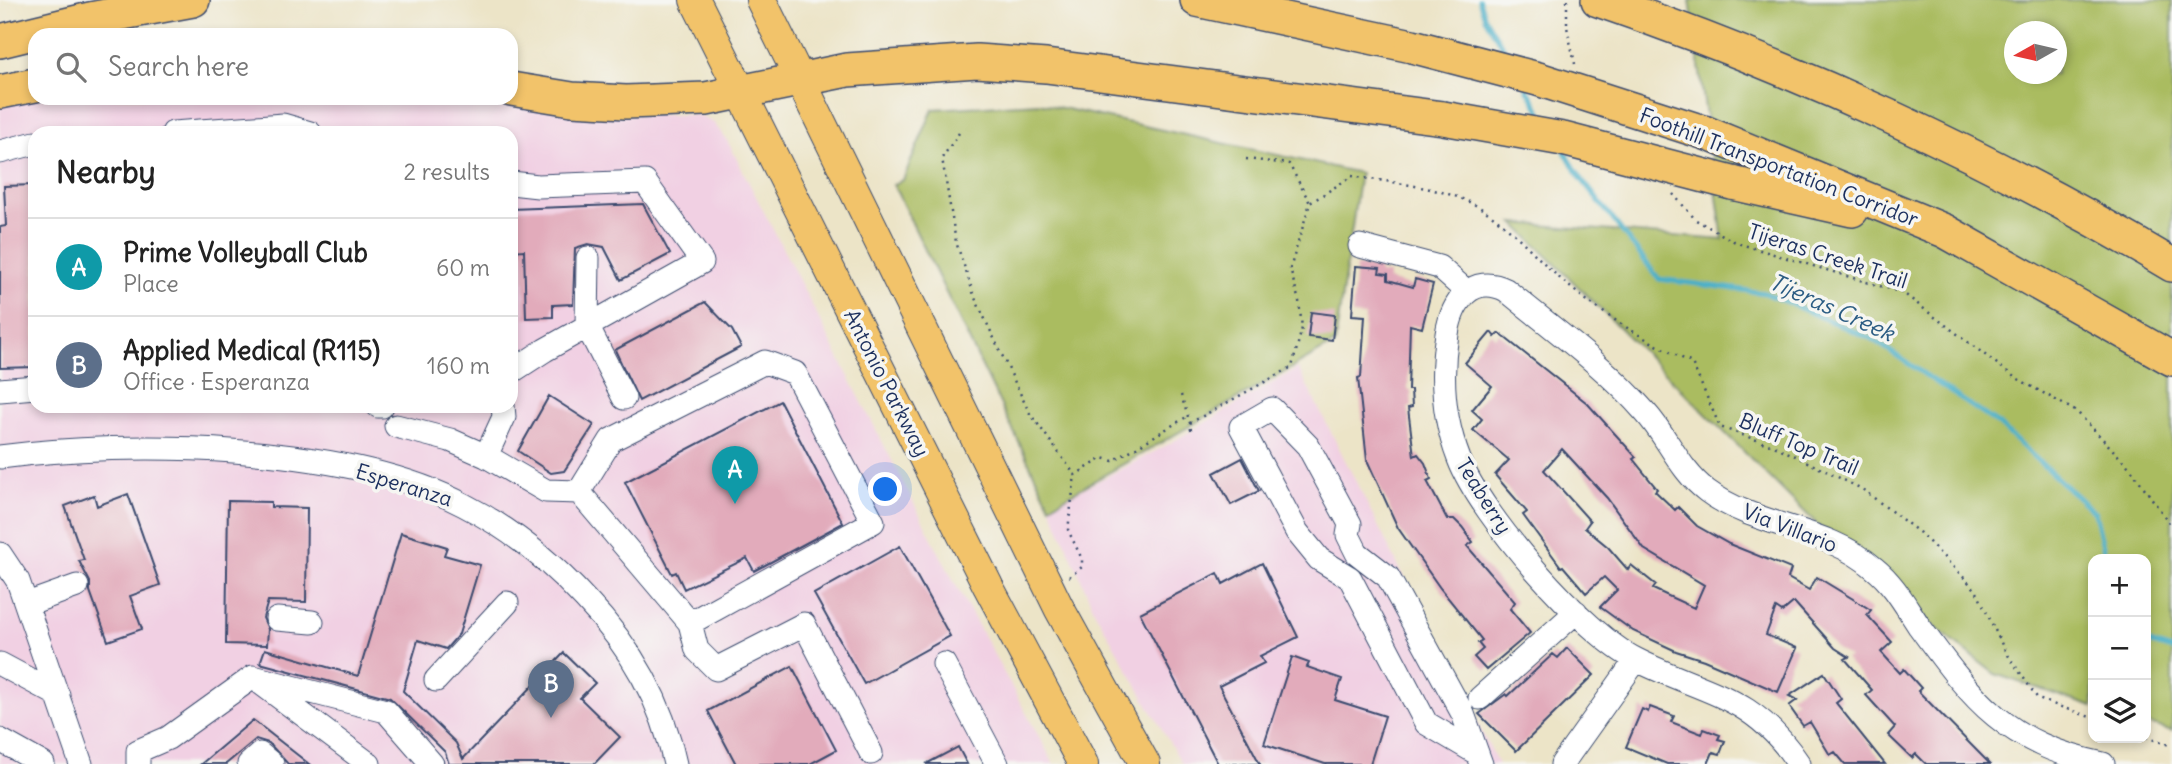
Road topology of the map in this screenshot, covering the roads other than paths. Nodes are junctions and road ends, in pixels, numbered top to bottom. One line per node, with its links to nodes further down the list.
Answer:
1 (193, 0): 7 (highway)
2 (1197, 0): 19 (highway, Foothill Transportation Corridor, bridge)
3 (1598, 0): 8 (highway)
4 (1615, 0): 8 (highway)
5 (696, 2): 15 (main road, Antonio Parkway)
6 (762, 2): 11 (main road)
7 (61, 28)
8 (1681, 28): 22 (highway)
9 (28, 35): 10 (highway)
10 (0, 41)
11 (799, 78): 15 (highway); 19 (highway, bridge); 63 (main road)
12 (28, 86): 14 (highway)
13 (518, 90): 15 (highway)
14 (0, 92)
15 (741, 92): 62 (main road, Antonio Parkway)
16 (28, 145): 17 (street)
17 (0, 152)
18 (518, 184): 24 (street)
19 (1945, 231): 25 (highway, Foothill Transportation Corridor)
20 (1360, 246): 23 (street, Via Villario)
21 (588, 258): 24 (street)
22 (2172, 265)
23 (1473, 288): 39 (street, Teaberry); 66 (street, Via Villario)
24 (587, 326): 26 (street); 29 (street)
25 (2172, 359)
26 (518, 368)
27 (28, 388): 28 (street)
28 (0, 390)
29 (624, 398)
30 (504, 413): 32 (street)
31 (396, 426): 32 (street)
32 (486, 456): 34 (street)
33 (0, 457): 60 (street, Esperanza)
34 (579, 492): 42 (street); 42 (street)
35 (0, 554): 38 (street)
36 (77, 586): 38 (street)
37 (507, 603): 47 (street)
38 (27, 604): 48 (street)
39 (1576, 612): 43 (street, Teaberry); 49 (street)
40 (277, 619): 41 (street)
41 (312, 622)
42 (690, 623): 51 (street)
43 (1636, 660): 64 (street); 65 (street, Teaberry)
44 (0, 664): 48 (street)
45 (944, 664): 61 (street)
46 (253, 677): 55 (street); 58 (street); 59 (street)
47 (436, 680)
48 (58, 695): 54 (street)
49 (1480, 698)
50 (0, 740): 53 (street)
51 (871, 753)
52 (1478, 758): 52 (street)
53 (43, 764)
54 (81, 764)
55 (138, 764)
56 (249, 764): 57 (street)
57 (272, 764)
58 (369, 764)
59 (432, 764)
60 (675, 764)
61 (998, 764)
62 (1083, 764)
63 (1145, 764)
64 (1562, 764)
65 (1799, 764)
66 (2103, 764)

